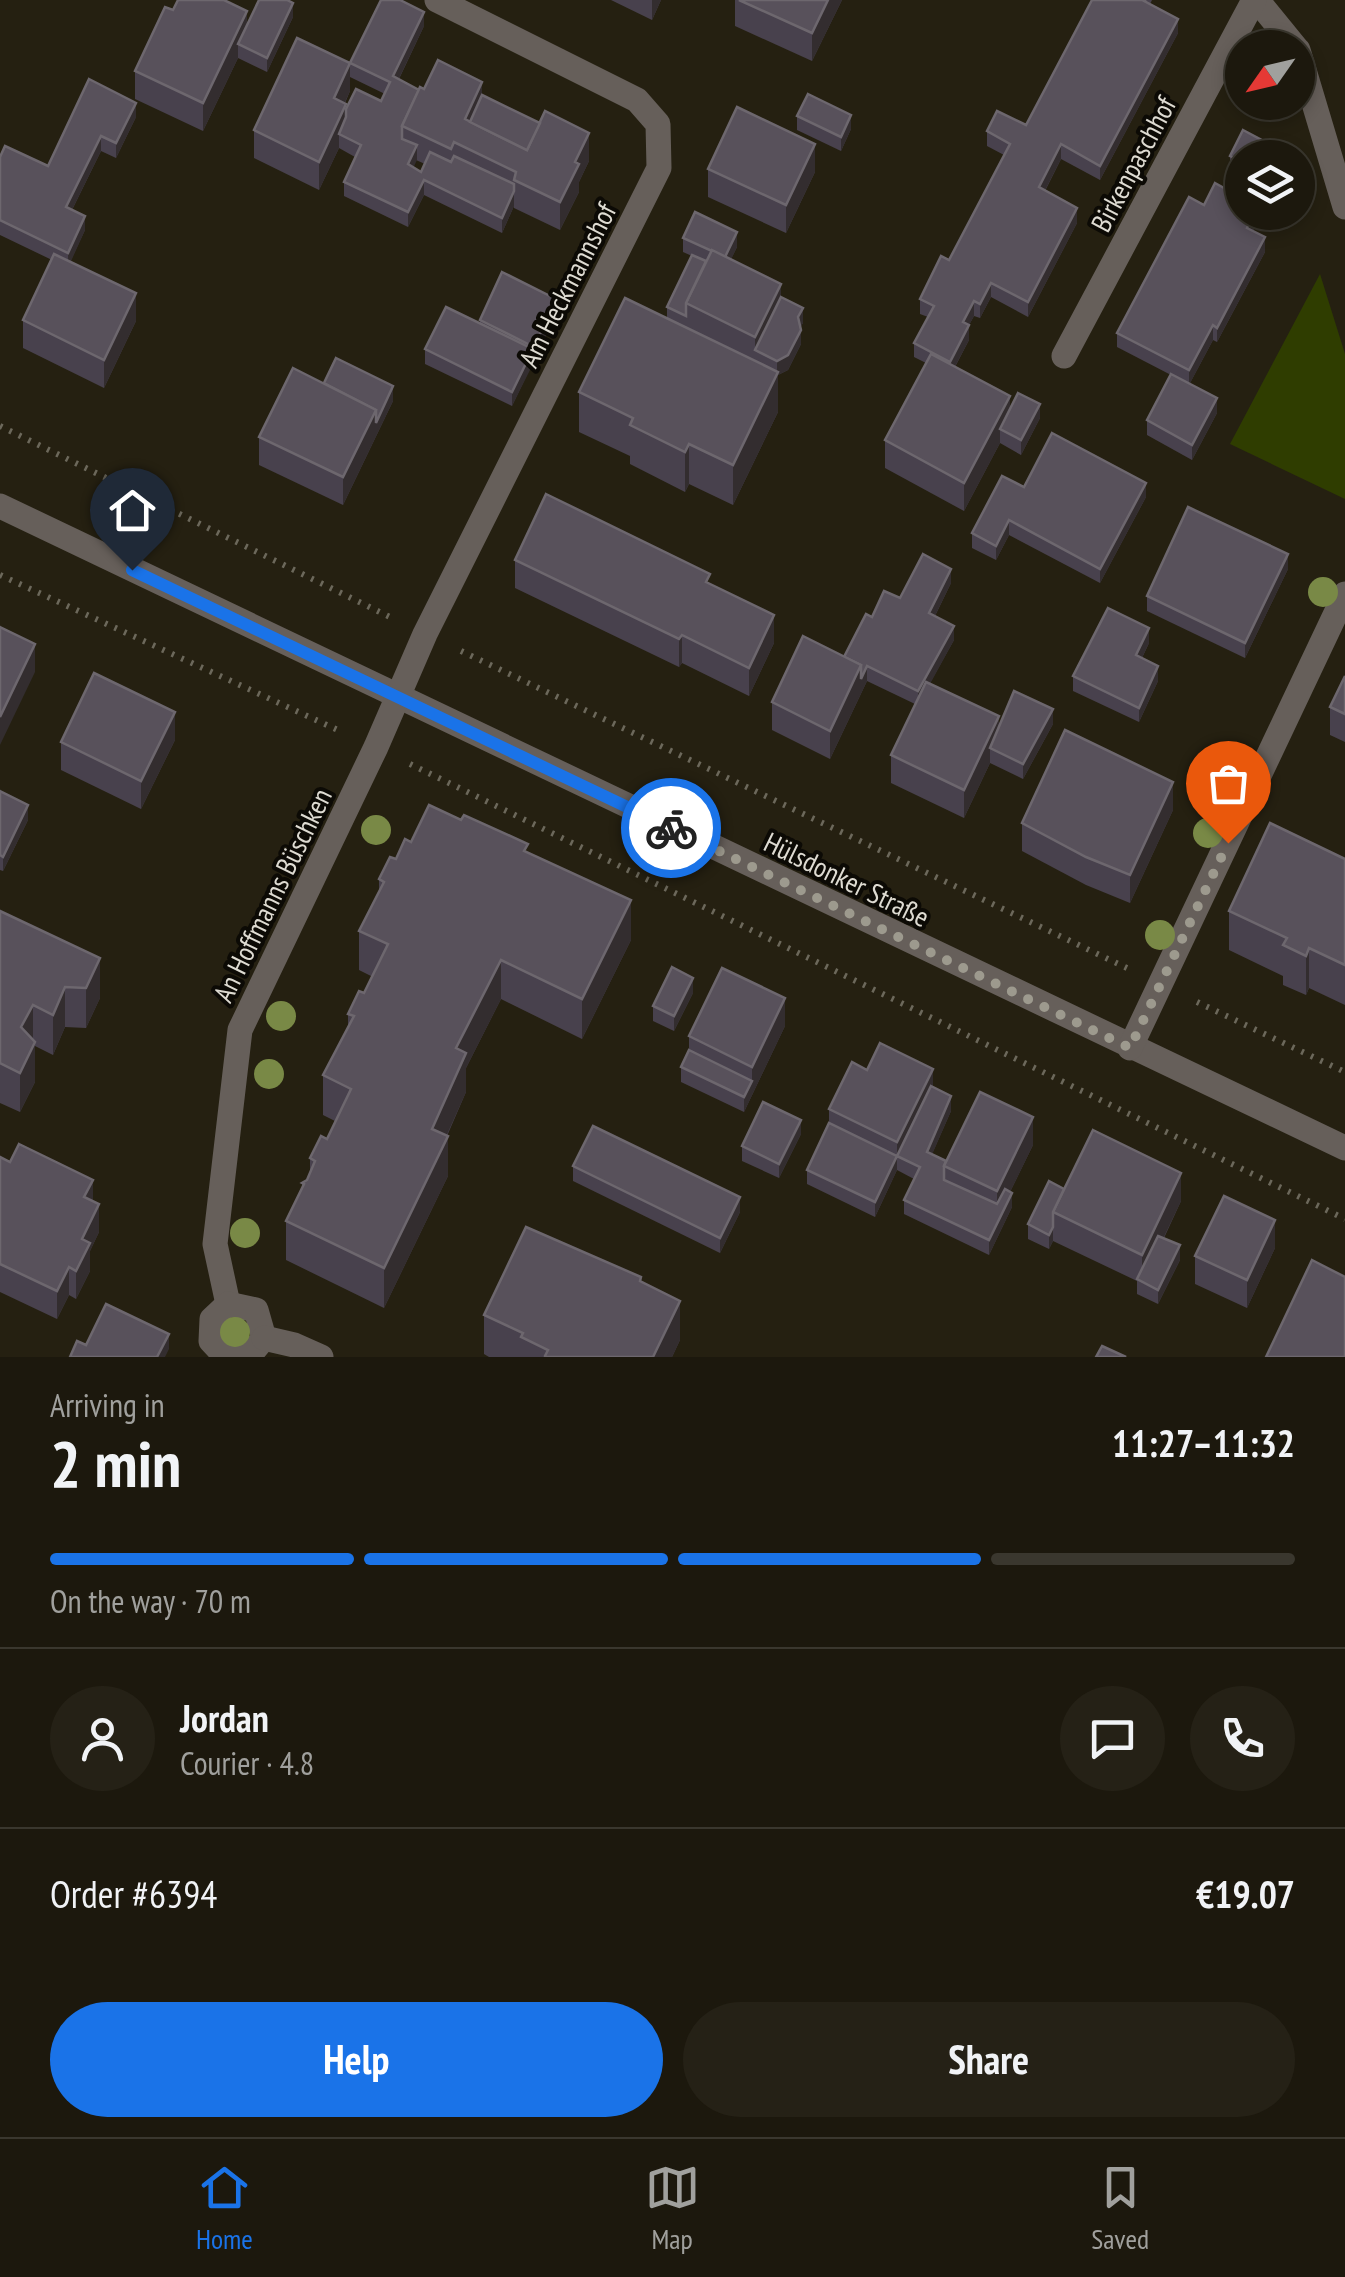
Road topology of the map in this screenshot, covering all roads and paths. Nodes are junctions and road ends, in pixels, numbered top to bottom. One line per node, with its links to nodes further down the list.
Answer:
1 (438, 0): 11 (street, Am Heckmannshof)
2 (1256, 0): 3 (street, Birkenpaschhof); 6 (street, Birkenpaschhof)
3 (1281, 30)
4 (1315, 108): 5 (street, Birkenpaschhof)
5 (1345, 207)
6 (1064, 356)
7 (0, 426): 11 (path)
8 (0, 506): 12 (street, Hülsdonker Straße)
9 (0, 575): 13 (path)
10 (1345, 594): 14 (street)
11 (425, 634): 12 (street, Am Heckmannshof); 14 (path)
12 (397, 697): 13 (street, An Hoffmanns Büschken); 15 (street, Hülsdonker Straße)
13 (376, 748): 18 (path); 19 (street, An Hoffmanns Büschken)
14 (1162, 985): 15 (street); 16 (path)
15 (1130, 1048): 17 (street, Hülsdonker Straße)
16 (1345, 1072)
17 (1345, 1148)
18 (1345, 1219)
19 (228, 1304): 20 (street); 21 (street)
20 (264, 1338): 21 (street); 22 (street)
21 (225, 1357)
22 (321, 1357)

